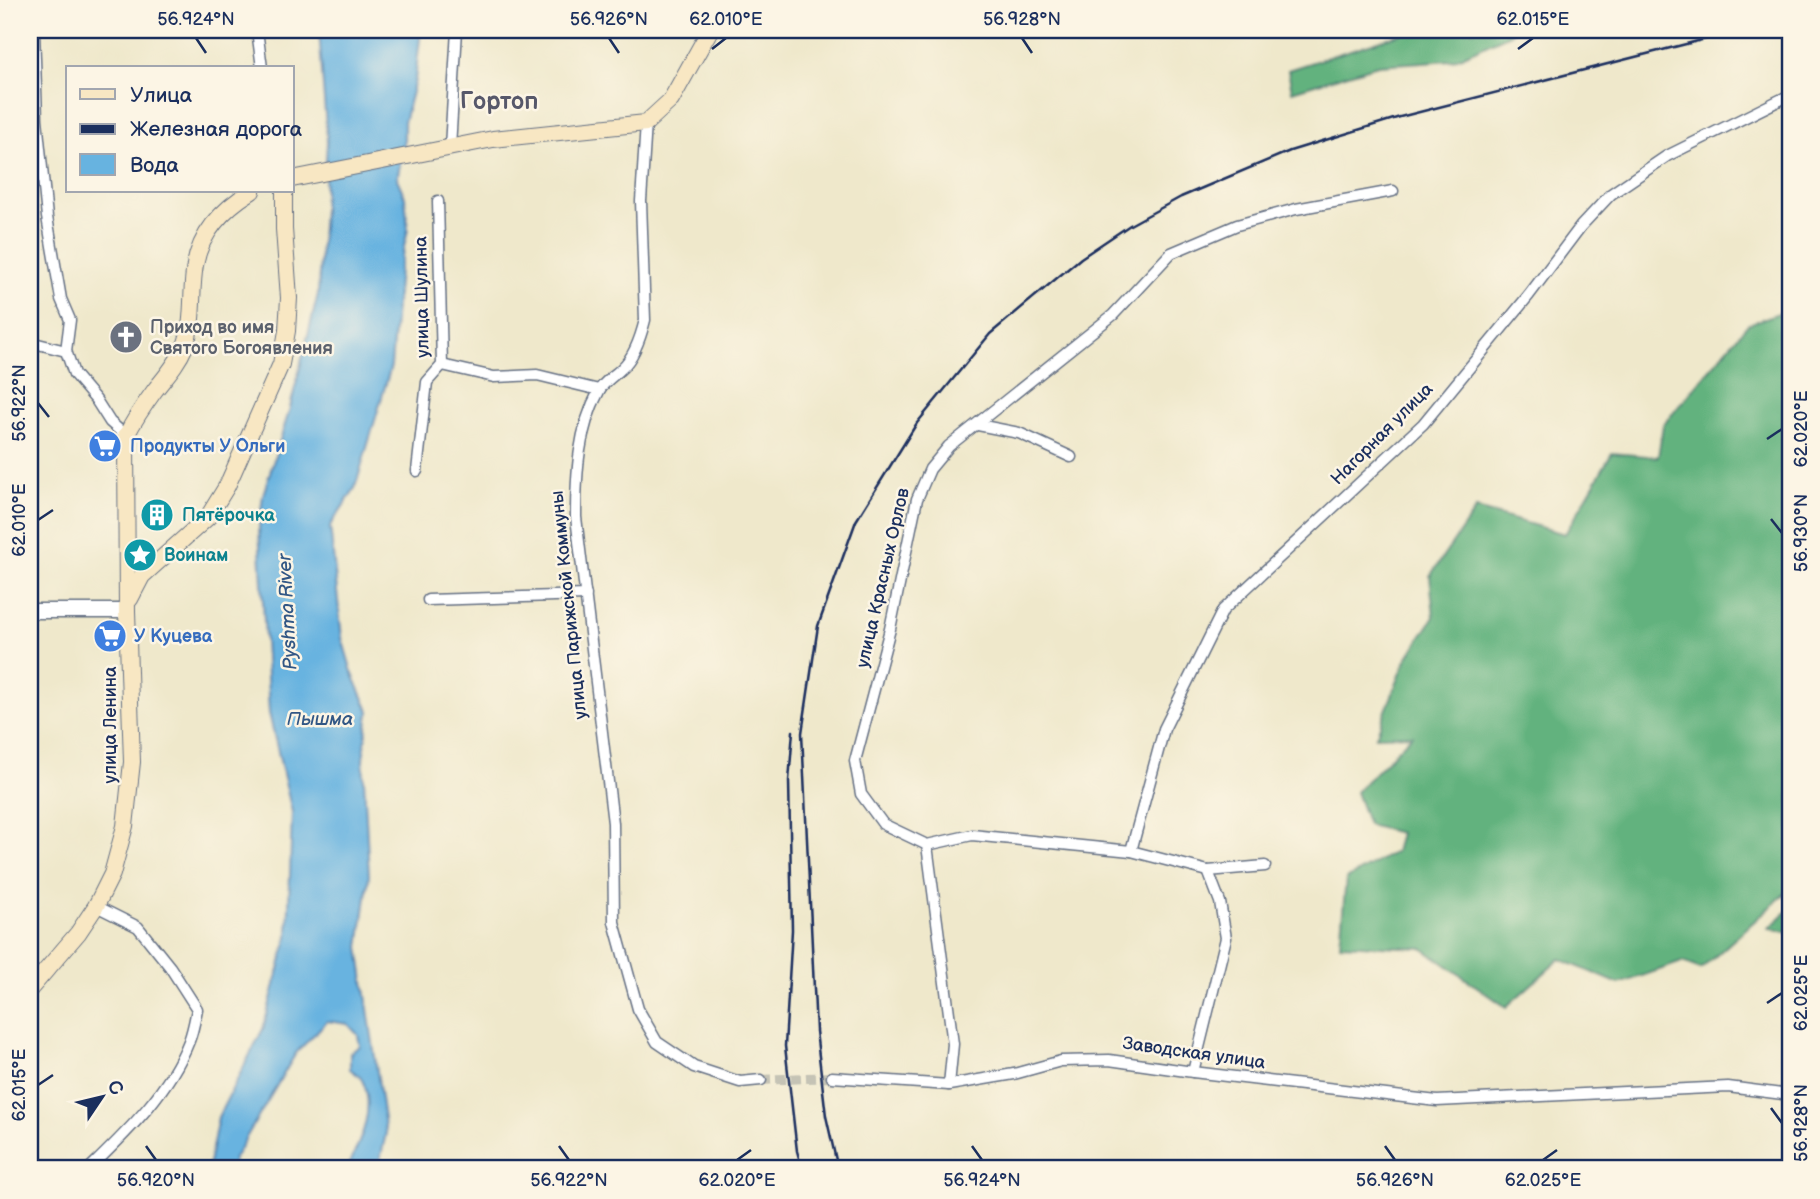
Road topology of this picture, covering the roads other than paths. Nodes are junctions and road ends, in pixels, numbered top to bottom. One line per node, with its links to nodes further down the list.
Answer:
1 (34, 30): 15 (street)
2 (257, 30): 5 (street)
3 (457, 30): 8 (street)
4 (710, 30): 7 (main road)
5 (262, 66)
6 (1790, 95): 27 (street, Нагорная улица)
7 (646, 123): 8 (main road); 17 (street, улица Парижской Коммуны)
8 (450, 147): 9 (main road)
9 (294, 179)
10 (1393, 191): 18 (street, улица Красных Орлов)
11 (251, 192): 19 (main road)
12 (284, 192): 24 (main road)
13 (438, 201): 16 (street, улица Шулина)
14 (30, 342): 15 (street)
15 (66, 351): 19 (street)
16 (442, 365): 17 (street); 21 (street, улица Шулина)
17 (599, 390): 22 (street, улица Парижской Коммуны)
18 (978, 425): 20 (street); 26 (street, улица Красных Орлов)
19 (127, 436): 24 (main road, улица Ленина)
20 (1071, 457)
21 (417, 471)
22 (586, 595): 23 (street); 34 (street, улица Парижской Коммуны)
23 (428, 600)
24 (128, 606): 25 (street); 30 (main road, улица Ленина)
25 (30, 611)
26 (927, 845): 27 (street); 35 (street)
27 (1131, 850): 29 (street)
28 (1265, 866): 29 (street)
29 (1208, 870): 32 (street)
30 (96, 906): 31 (main road, улица Ленина); 37 (street)
31 (30, 989)
32 (1193, 1072): 35 (street, Заводская улица); 36 (street, Заводская улица)
33 (832, 1077): 35 (street, Заводская улица)
34 (761, 1080)
35 (950, 1085)
36 (1790, 1095)
37 (89, 1169)

